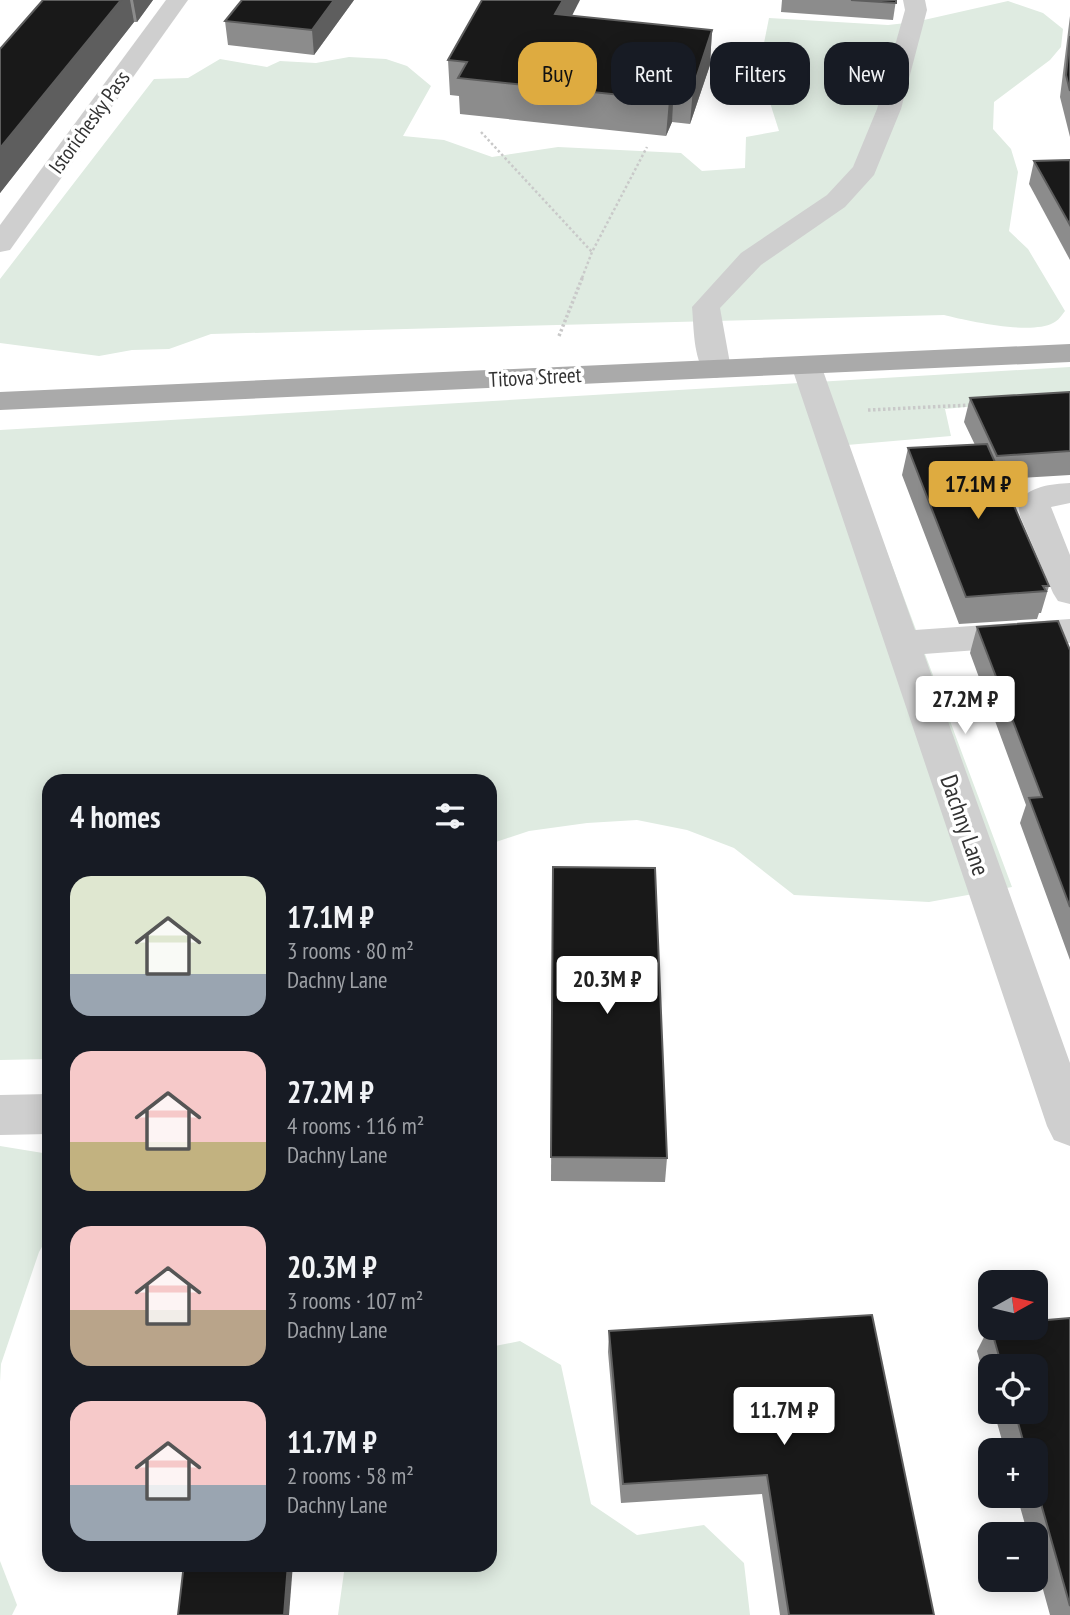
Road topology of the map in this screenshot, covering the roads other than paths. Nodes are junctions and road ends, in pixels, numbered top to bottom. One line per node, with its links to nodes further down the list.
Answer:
1 (177, 0): 3 (street, Istorichesky Pass)
2 (915, 0): 6 (street)
3 (0, 244)
4 (1070, 353): 5 (main road, Titova Street)
5 (806, 365): 6 (main road, Titova Street); 11 (street, Dachny Lane)
6 (716, 369): 7 (main road, Titova Street)
7 (0, 401)
8 (1070, 493): 9 (street)
9 (1070, 593)
10 (1070, 631): 11 (street)
11 (902, 643): 14 (street, Dachny Lane)
12 (42, 1114): 13 (street)
13 (0, 1115)
14 (1070, 1126)

